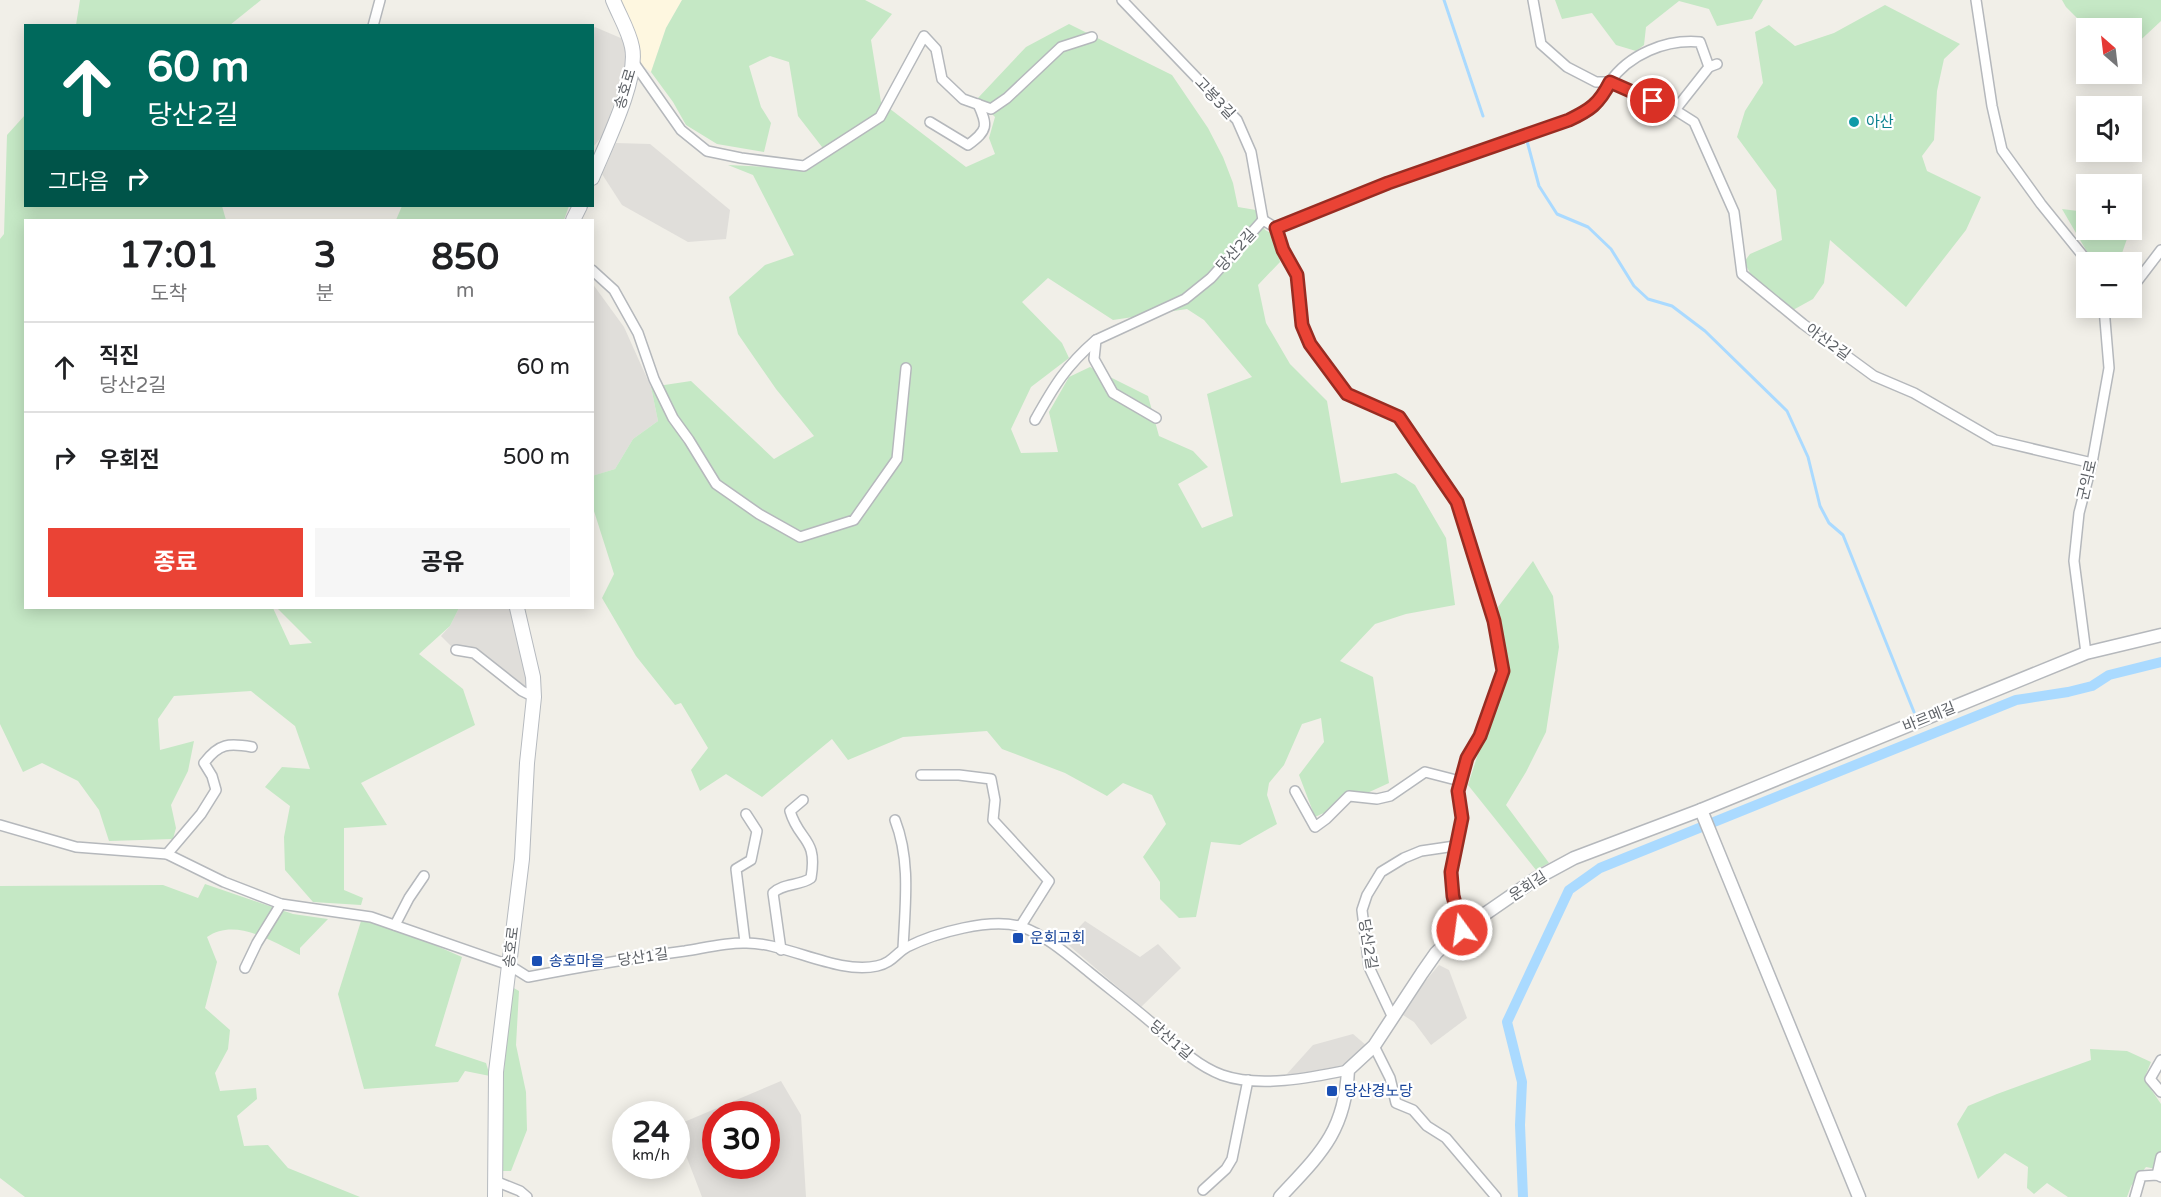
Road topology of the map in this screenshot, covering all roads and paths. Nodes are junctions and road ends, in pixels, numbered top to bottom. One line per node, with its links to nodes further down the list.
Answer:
1 (380, 0): 6 (street)
2 (612, 0): 8 (main road, 송호로)
3 (1122, 0): 14 (street, 고봉3길)
4 (1533, 0): 9 (street, 아산2길)
5 (1976, 0): 17 (street)
6 (374, 24)
7 (1092, 37): 10 (street)
8 (634, 63): 10 (street); 13 (main road, 송호로)
9 (1610, 82): 11 (street, 아산2길); 11 (street); 15 (street)
10 (978, 104): 12 (street)
11 (1675, 110): 25 (street, 아산2길)
12 (930, 123)
13 (594, 173)
14 (1263, 220): 15 (street, 당산2길); 21 (street, 당산2길)
15 (1276, 228): 33 (street, 당산2길)
16 (2161, 250): 19 (street)
17 (2080, 252)
18 (594, 272): 22 (street)
19 (2142, 275)
20 (2107, 318): 25 (street, 군익로)
21 (1096, 340): 23 (street); 24 (street, 당산2길)
22 (906, 368)
23 (1156, 418)
24 (1035, 420)
25 (2092, 463): 29 (street, 군익로)
26 (518, 609): 30 (main road, 송호로)
27 (2161, 635): 29 (street, 바르메길)
28 (456, 650): 30 (street)
29 (2086, 653): 36 (street, 바르메길)
30 (534, 697): 50 (main road, 송호로)
31 (252, 747): 41 (street)
32 (921, 775): 45 (street)
33 (1460, 781): 34 (street); 40 (street, 당산2길)
34 (1295, 791)
35 (803, 800): 49 (street)
36 (1702, 813): 46 (street, 운회길); 66 (street)
37 (746, 814): 47 (street)
38 (895, 820): 48 (street)
39 (0, 825): 41 (street)
40 (1455, 846): 46 (street); 52 (street, 당산2길)
41 (167, 854): 43 (street, 당산1길)
42 (424, 876): 44 (street)
43 (281, 904): 44 (street, 당산1길); 51 (street)
44 (396, 925): 50 (street, 당산1길)
45 (1020, 927): 48 (street, 당산1길); 56 (street, 당산1길)
46 (1462, 930): 52 (street, 운회길)
47 (746, 942): 49 (street, 당산1길); 50 (street, 당산1길)
48 (903, 949): 49 (street, 당산1길)
49 (781, 950)
50 (509, 965): 60 (main road, 송호로)
51 (245, 968)
52 (1393, 1018): 53 (street, 운회길)
53 (1374, 1046): 55 (street, 운회길); 65 (street)
54 (2161, 1060): 57 (street)
55 (1348, 1070): 56 (street, 당산1길); 64 (street)
56 (1248, 1080): 61 (street)
57 (2161, 1092)
58 (2161, 1157): 59 (street)
59 (2159, 1176): 67 (street)
60 (495, 1181): 62 (main road, 송호로); 63 (street)
61 (1203, 1190)
62 (495, 1197)
63 (527, 1197)
64 (1280, 1197)
65 (1496, 1197)
66 (1859, 1197)
67 (2134, 1197)

